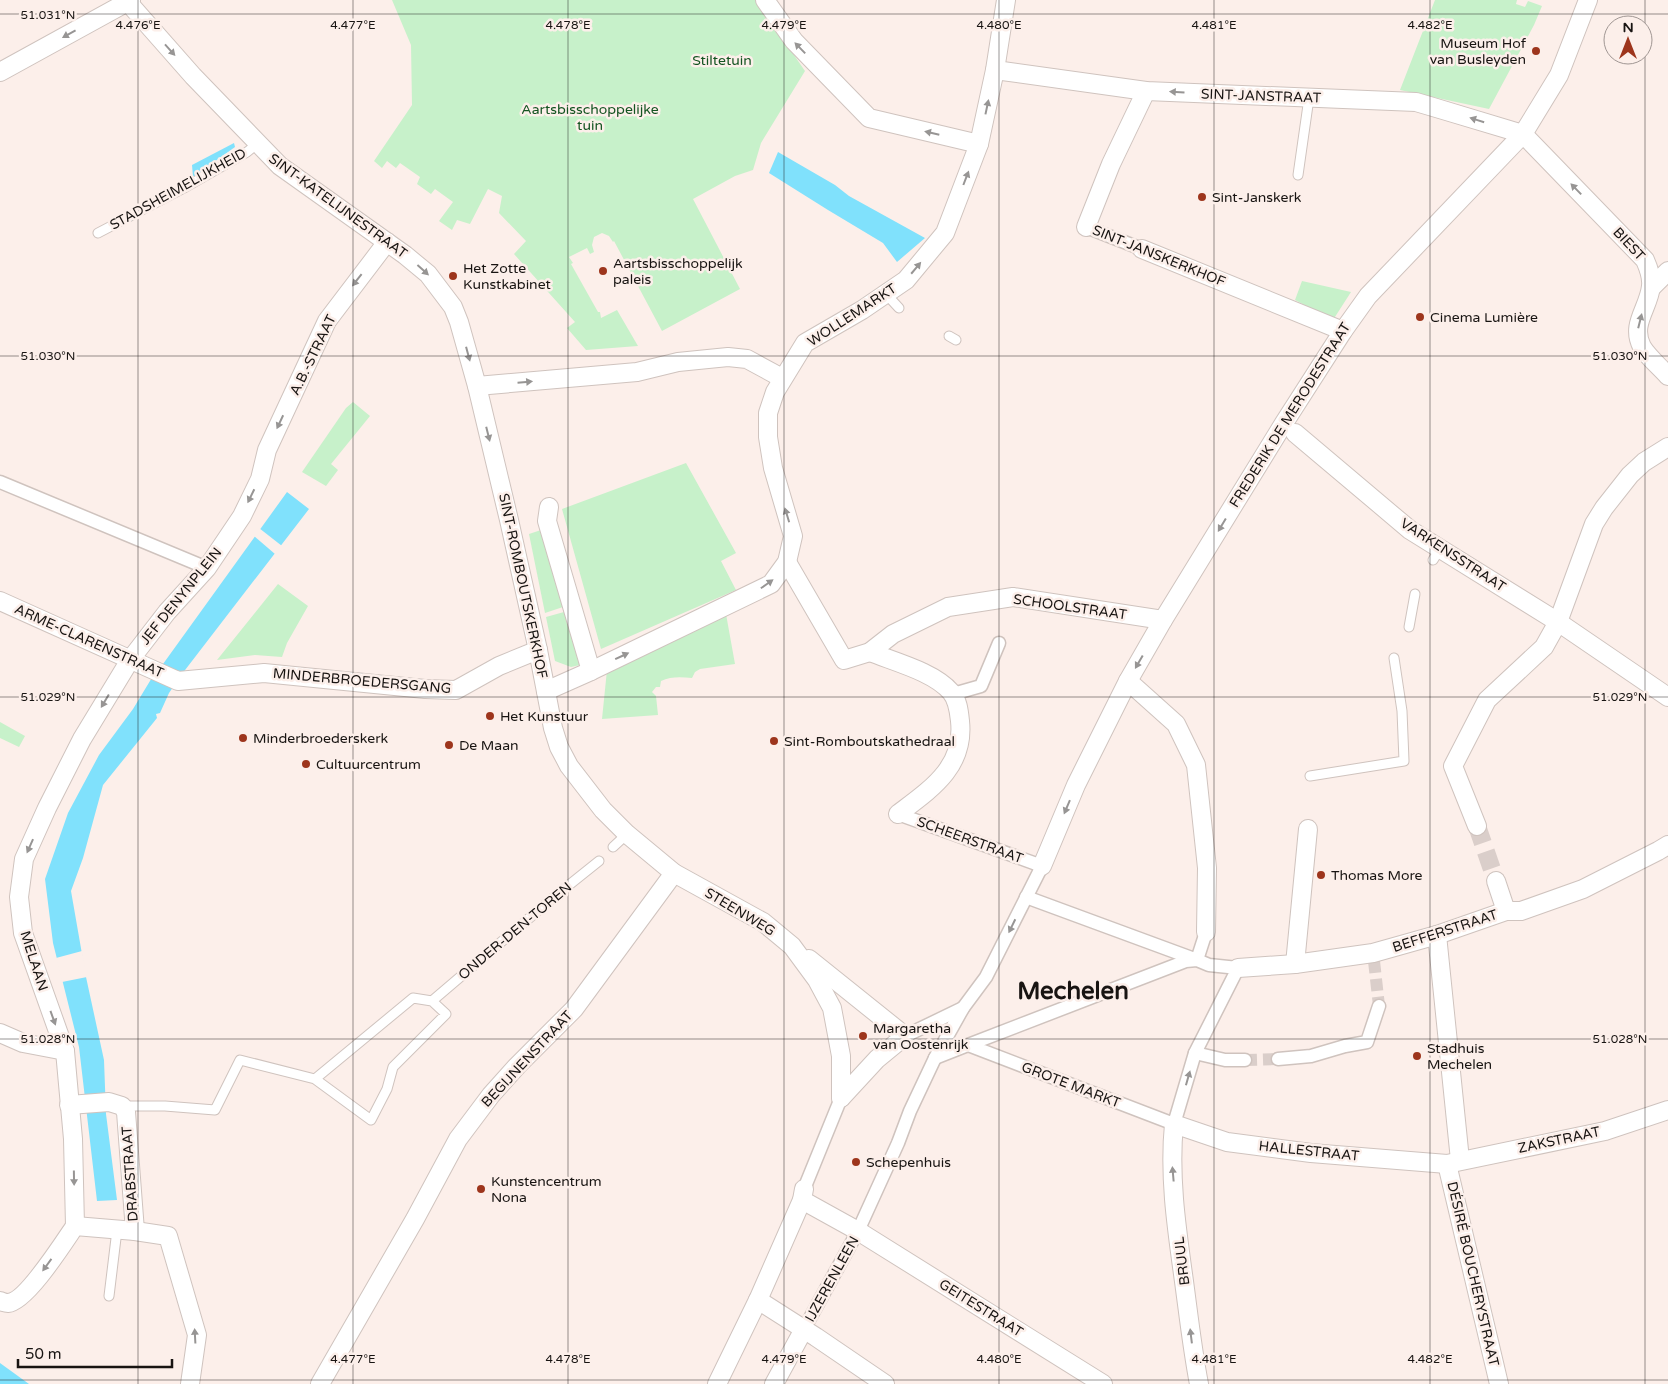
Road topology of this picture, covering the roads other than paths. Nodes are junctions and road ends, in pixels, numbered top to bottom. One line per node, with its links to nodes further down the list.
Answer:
1 (765, 0): 11 (street, one-way to 1)
2 (1006, 0): 5 (street, WOLLEMARKT)
3 (1588, 0): 9 (street, FREDERIK DE MERODESTRAAT)
4 (128, 1): 6 (street, one-way to 6); 10 (street, SINT-KATELIJNESTRAAT, one-way to 10)
5 (995, 70): 7 (street, SINT-JANSTRAAT); 11 (street, WOLLEMARKT, one-way to 5)
6 (0, 72)
7 (1146, 91): 8 (street, SINT-JANSTRAAT, one-way to 7); 13 (street, SINT-JANSKERKHOF)
8 (1309, 98): 9 (street, SINT-JANSTRAAT, one-way to 8); 12 (lane)
9 (1523, 134): 18 (street, BIEST, one-way to 9); 21 (street, FREDERIK DE MERODESTRAAT)
10 (257, 144): 14 (lane, STADSHEIMELIJKHEID); 15 (street, SINT-KATELIJNESTRAAT)
11 (979, 144): 19 (street, WOLLEMARKT, one-way to 11)
12 (1298, 175)
13 (1086, 227): 16 (street, SINT-JANSKERKHOF)
14 (98, 233)
15 (387, 242): 24 (street, SINT-KATELIJNESTRAAT, one-way to 24); 27 (street, A.B.-STRAAT, one-way to 27)
16 (1142, 250): 21 (street, SINT-JANSKERKHOF)
17 (1668, 271): 18 (street)
18 (1651, 288): 22 (street, BIEST, one-way to 18)
19 (886, 294): 20 (lane); 23 (street, WOLLEMARKT)
20 (899, 308)
21 (1342, 331): 25 (street, FREDERIK DE MERODESTRAAT)
22 (1668, 376)
23 (782, 378): 24 (street, one-way to 23); 30 (street, WOLLEMARKT, one-way to 23)
24 (477, 386): 38 (street, SINT-ROMBOUTSKERKHOF, one-way to 38)
25 (1289, 428): 34 (street, FREDERIK DE MERODESTRAAT, one-way to 34); 35 (street, VARKENSSTRAAT)
26 (1668, 447): 35 (street)
27 (267, 450): 31 (street, JEF DENYNPLEIN, one-way to 31)
28 (0, 482): 31 (street)
29 (549, 507): 42 (street)
30 (787, 562): 39 (street); 42 (street, SINT-ROMBOUTSKERKHOF, one-way to 30)
31 (207, 568): 41 (street, JEF DENYNPLEIN)
32 (1415, 594): 36 (lane)
33 (0, 601): 41 (street, ARME-CLARENSTRAAT)
34 (1163, 620): 39 (street, SCHOOLSTRAAT); 44 (street, FREDERIK DE MERODESTRAAT, one-way to 44)
35 (1558, 622): 47 (street, VARKENSSTRAAT); 50 (street)
36 (1409, 627)
37 (999, 643): 46 (street)
38 (538, 650): 43 (street, MINDERBROEDERSGANG); 45 (street, SINT-ROMBOUTSKERKHOF)
39 (870, 652): 46 (street)
40 (1394, 658): 48 (lane)
41 (130, 660): 43 (street, ARME-CLARENSTRAAT); 73 (street, MELAAN, one-way to 73)
42 (591, 672): 45 (street, SINT-ROMBOUTSKERKHOF)
43 (178, 681)
44 (1128, 681): 56 (street, FREDERIK DE MERODESTRAAT, one-way to 56); 61 (street)
45 (546, 691): 52 (street)
46 (953, 694): 49 (street)
47 (1668, 698)
48 (1310, 776)
49 (898, 814): 56 (street, SCHEERSTRAAT)
50 (1477, 826)
51 (1308, 829): 65 (street)
52 (627, 834): 54 (lane); 57 (street)
53 (1668, 845): 60 (street, BEFFERSTRAAT)
54 (614, 847)
55 (599, 861): 67 (lane, ONDER-DEN-TOREN)
56 (1042, 866): 59 (street)
57 (674, 873): 63 (street, STEENWEG); 95 (street, BEGIJNENSTRAAT)
58 (1496, 881): 60 (street)
59 (1026, 896): 64 (street); 69 (street, one-way to 69)
60 (1506, 910): 62 (street, BEFFERSTRAAT)
61 (1206, 932): 64 (street)
62 (1437, 935): 65 (street, BEFFERSTRAAT); 84 (street, DÉSIRÉ BOUCHERYSTRAAT)
63 (792, 946): 71 (street); 79 (street, STEENWEG)
64 (1197, 960): 66 (street); 72 (street)
65 (1295, 964): 66 (street, BEFFERSTRAAT)
66 (1238, 968): 74 (street)
67 (432, 1001): 78 (lane); 78 (lane)
68 (1379, 1006): 76 (street)
69 (963, 1008): 71 (street); 75 (street)
70 (0, 1033): 73 (street)
71 (906, 1036): 79 (street, STEENWEG)
72 (968, 1045): 75 (street); 83 (street, GROTE MARKT)
73 (65, 1050): 81 (street, MELAAN)
74 (1196, 1053): 77 (street); 83 (street, one-way to 74)
75 (935, 1058): 89 (street)
76 (1278, 1059)
77 (1246, 1060)
78 (315, 1079): 80 (lane)
79 (842, 1098): 85 (street, STEENWEG)
80 (115, 1104): 81 (street); 88 (street, DRABSTRAAT)
81 (77, 1105): 86 (street, MELAAN, one-way to 86)
82 (1668, 1110): 84 (street, ZAKSTRAAT)
83 (1174, 1131): 84 (street, HALLESTRAAT); 100 (street, BRUUL, one-way to 83)
84 (1454, 1162): 101 (street, DÉSIRÉ BOUCHERYSTRAAT)
85 (803, 1195): 89 (street, IJZERENLEEN); 91 (street)
86 (75, 1226): 87 (street); 92 (street, one-way to 92)
87 (117, 1230): 88 (street); 90 (lane)
88 (135, 1231): 94 (street, DRABSTRAAT, one-way to 88)
89 (858, 1231): 93 (street, IJZERENLEEN); 99 (street, GEITESTRAAT)
90 (109, 1296)
91 (758, 1300): 93 (street); 96 (street)
92 (0, 1301)
93 (804, 1329): 97 (street, IJZERENLEEN); 98 (street)
94 (190, 1384)
95 (320, 1384)
96 (717, 1384)
97 (774, 1384)
98 (885, 1384)
99 (1103, 1384)
100 (1199, 1384)
101 (1500, 1384)

